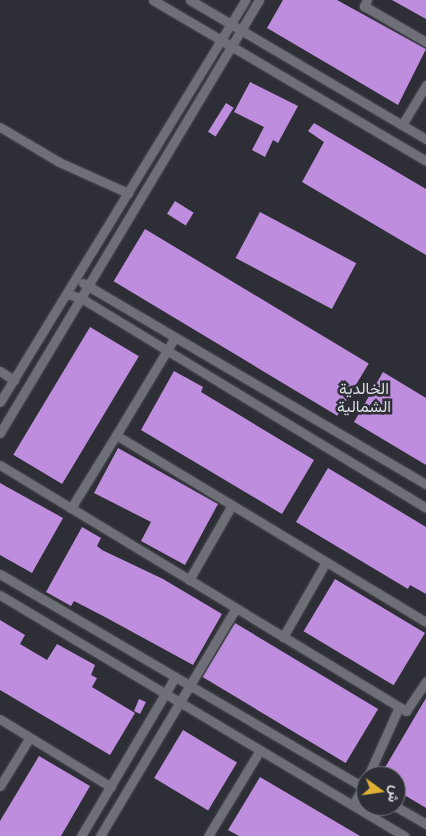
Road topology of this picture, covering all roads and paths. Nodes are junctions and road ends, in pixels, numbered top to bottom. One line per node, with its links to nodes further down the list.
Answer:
1 (153, 0): 8 (street)
2 (190, 0): 6 (street)
3 (245, 0): 6 (street)
4 (259, 0): 7 (street)
5 (367, 0): 9 (street)
6 (230, 24): 7 (street); 8 (street)
7 (241, 30): 10 (street); 12 (street)
8 (222, 40): 10 (street); 16 (street)
9 (426, 42)
10 (232, 46): 15 (street); 18 (street)
11 (426, 85): 12 (street)
12 (402, 125): 14 (street)
13 (0, 127): 16 (street)
14 (426, 139)
15 (426, 161)
16 (128, 193): 17 (street)
17 (76, 279): 18 (street); 19 (street)
18 (88, 286): 20 (street); 21 (street)
19 (67, 294): 20 (street); 24 (street)
20 (81, 298): 22 (street); 26 (street)
21 (175, 337): 22 (street); 29 (street)
22 (167, 350): 27 (street); 32 (street)
23 (0, 372): 24 (street)
24 (14, 380): 25 (street)
25 (0, 402)
26 (0, 433)
27 (116, 435): 30 (street); 31 (street)
28 (0, 465): 31 (street)
29 (426, 484)
30 (232, 505): 33 (street); 35 (street)
31 (71, 508): 35 (street)
32 (426, 508)
33 (326, 562): 38 (street); 39 (street)
34 (0, 574): 40 (street)
35 (190, 580): 37 (street)
36 (0, 595): 43 (street)
37 (236, 608): 39 (street); 42 (street)
38 (426, 622)
39 (283, 637): 45 (street)
40 (175, 677): 42 (street); 43 (street)
41 (426, 681): 45 (street)
42 (191, 686): 44 (street); 50 (street)
43 (166, 694): 44 (street); 52 (street)
44 (179, 702): 48 (street); 58 (street)
45 (399, 707): 49 (street)
46 (0, 719): 47 (street)
47 (30, 737): 51 (street); 52 (street)
48 (260, 750): 54 (street); 59 (street)
49 (372, 766)
50 (356, 780)
51 (0, 786)
52 (111, 787): 57 (street)
53 (356, 801): 54 (street)
54 (354, 804): 60 (street)
55 (406, 812): 56 (street)
56 (426, 824)
57 (81, 836)
58 (100, 836)
59 (208, 836)
60 (405, 836)

